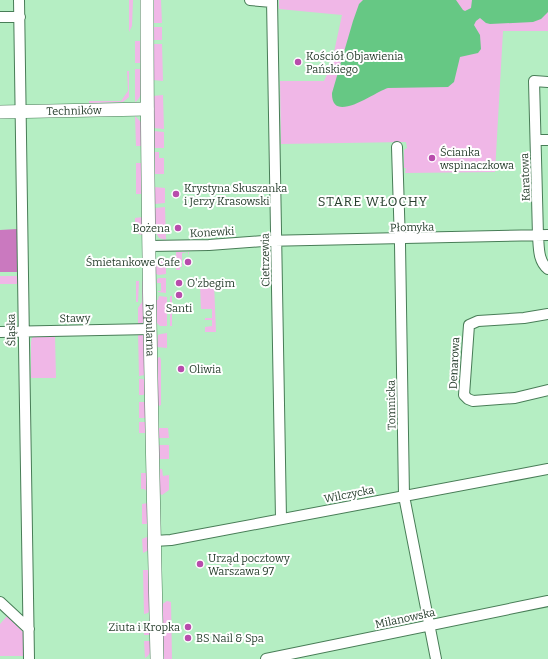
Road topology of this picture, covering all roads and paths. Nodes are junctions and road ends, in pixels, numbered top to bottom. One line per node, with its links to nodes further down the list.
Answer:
1 (20, 0): 6 (street, Śląska)
2 (147, 0): 8 (street, Popularna)
3 (250, 0): 4 (street)
4 (272, 1): 16 (street, Cietrzewia)
5 (0, 17): 6 (street)
6 (20, 17): 9 (street, Śląska)
7 (548, 82): 11 (street, Karatowa)
8 (147, 109): 9 (street, Techników); 17 (street, Popularna)
9 (22, 111): 10 (street, Techników); 21 (street, Śląska)
10 (0, 112)
11 (536, 140): 12 (street); 14 (street, Karatowa)
12 (548, 140)
13 (397, 147): 15 (street, Tomnicka)
14 (543, 236): 15 (street, Płomyka); 18 (street, Karatowa)
15 (400, 239): 16 (street, Płomyka); 25 (street, Tomnicka)
16 (276, 242): 17 (street, Konewki); 26 (street, Cietrzewia)
17 (150, 246): 20 (street, Popularna)
18 (548, 269)
19 (548, 314): 23 (street, Denarowa)
20 (151, 328): 21 (street, Stawy); 27 (street, Popularna)
21 (23, 331): 22 (street, Stawy); 31 (street, Śląska)
22 (0, 332)
23 (548, 390)
24 (548, 469): 25 (street, Wilczycka)
25 (404, 496): 26 (street, Wilczycka); 30 (street, Tomnicka)
26 (281, 519): 27 (street, Wilczycka)
27 (154, 541): 33 (street, Popularna)
28 (548, 601): 30 (street, Milanowska)
29 (0, 602): 31 (street)
30 (429, 625): 34 (street, Milanowska); 35 (street, Tomnicka)
31 (29, 629): 32 (street, Śląska)
32 (29, 659)
33 (157, 659)
34 (266, 659)
35 (436, 659)

